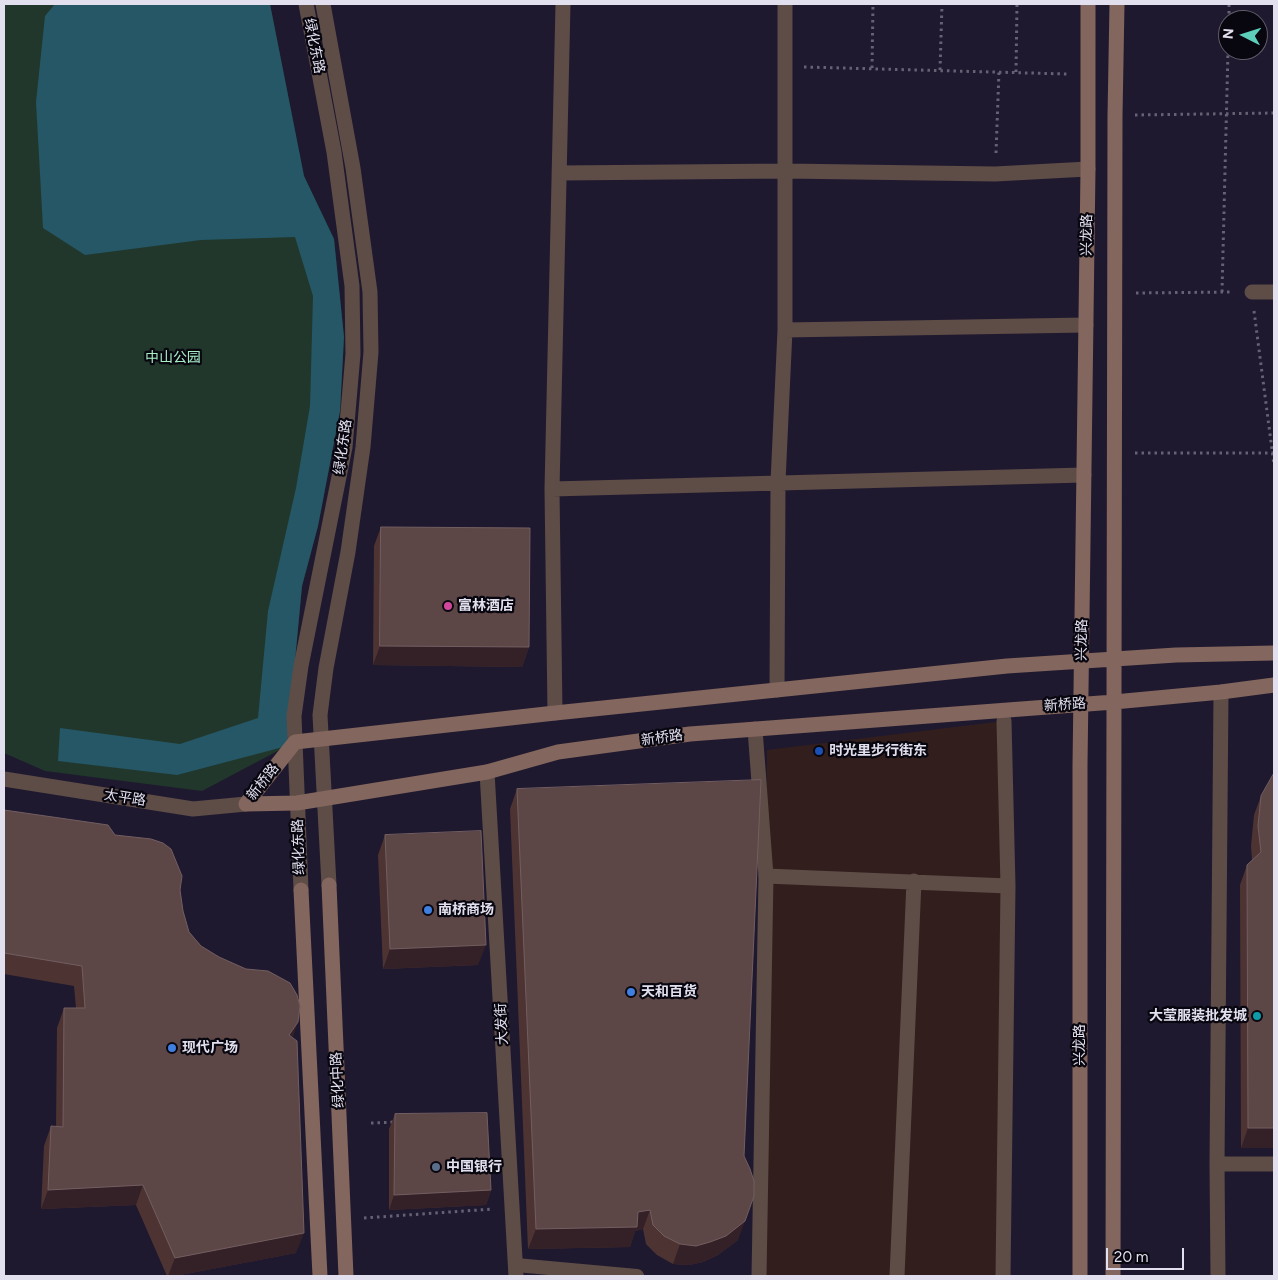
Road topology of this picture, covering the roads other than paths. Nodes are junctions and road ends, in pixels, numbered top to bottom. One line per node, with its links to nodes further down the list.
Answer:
1 (306, 4): 29 (street, 绿化东路)
2 (324, 4): 28 (street, 绿化东路)
3 (563, 4): 9 (street)
4 (786, 4): 8 (street)
5 (1088, 4): 7 (main road, 兴龙路)
6 (1117, 4): 18 (main road, 兴龙路)
7 (1088, 169): 8 (street); 12 (main road, 兴龙路)
8 (786, 171): 9 (street); 13 (street)
9 (559, 173): 16 (street)
10 (1252, 292): 11 (street)
11 (1274, 292)
12 (1086, 325): 13 (street); 14 (main road, 兴龙路)
13 (785, 330): 15 (street)
14 (1084, 475): 15 (street); 19 (main road, 兴龙路)
15 (778, 482): 16 (street); 21 (street)
16 (552, 489): 25 (street)
17 (1274, 653): 18 (main road)
18 (1114, 659): 19 (main road); 23 (main road, 兴龙路)
19 (1082, 661): 21 (main road); 24 (main road, 兴龙路)
20 (1274, 686): 22 (main road, 新桥路)
21 (777, 690): 25 (main road)
22 (1221, 692): 23 (main road, 新桥路); 40 (street)
23 (1114, 702): 24 (main road, 新桥路); 50 (main road, 兴龙路)
24 (1081, 704): 27 (main road, 新桥路); 49 (main road, 兴龙路)
25 (555, 713): 28 (main road)
26 (1004, 722): 38 (street)
27 (755, 729): 30 (main road, 新桥路); 35 (street)
28 (322, 739): 29 (main road); 32 (street, 绿化东路)
29 (295, 742): 33 (street, 绿化东路); 34 (main road, 新桥路)
30 (487, 772): 32 (main road, 新桥路); 42 (street, 大发街)
31 (4, 779): 34 (street, 太平路)
32 (325, 799): 33 (main road, 新桥路); 37 (street, 绿化东路)
33 (297, 803): 34 (main road, 新桥路); 39 (street, 绿化东路)
34 (246, 804)
35 (766, 876): 36 (street); 46 (street)
36 (914, 881): 38 (street); 47 (street)
37 (329, 885): 44 (main road, 绿化中路)
38 (1008, 886): 48 (street)
39 (301, 890): 43 (main road, 绿化中路)
40 (1217, 1164): 41 (street); 51 (street)
41 (1274, 1164)
42 (516, 1271): 45 (lane)
43 (320, 1276)
44 (346, 1276)
45 (637, 1276)
46 (759, 1276)
47 (897, 1276)
48 (1003, 1276)
49 (1080, 1276)
50 (1113, 1276)
51 (1218, 1276)

